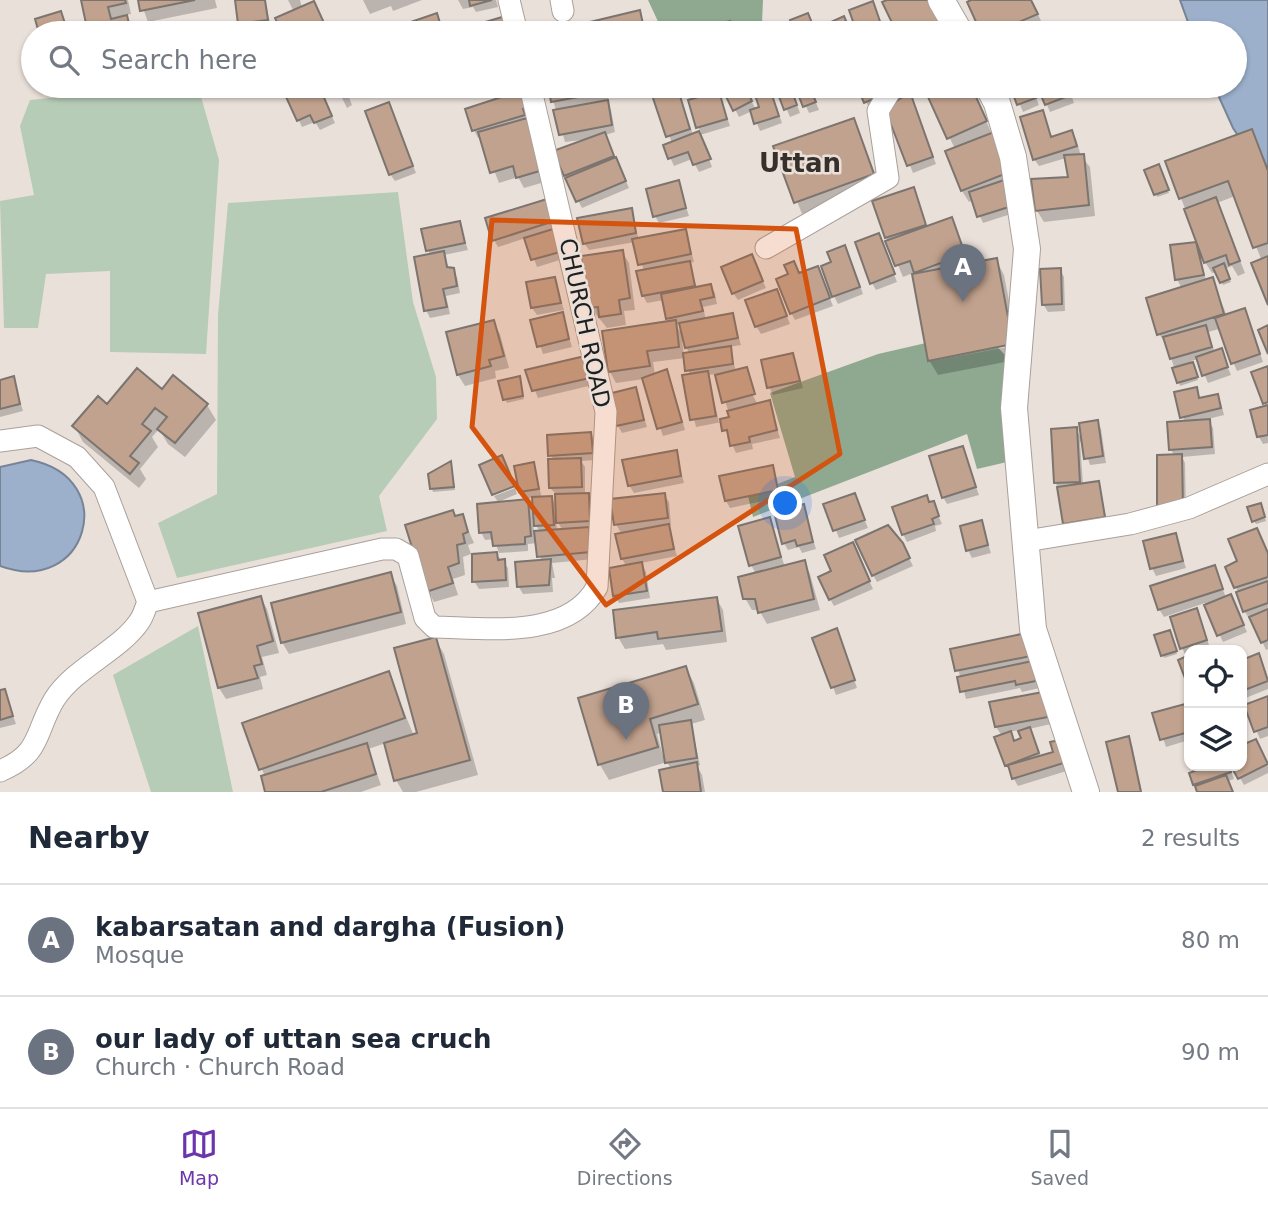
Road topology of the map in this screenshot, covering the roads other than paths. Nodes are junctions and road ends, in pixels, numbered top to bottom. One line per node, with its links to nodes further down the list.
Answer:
1 (509, 0): 3 (street)
2 (941, 0): 4 (street)
3 (514, 21)
4 (954, 21)
5 (533, 98): 12 (street, CHURCH ROAD)
6 (886, 98): 8 (street)
7 (994, 98): 11 (street)
8 (766, 248)
9 (0, 441): 12 (street)
10 (1268, 474): 11 (street)
11 (1026, 541): 14 (street)
12 (148, 602): 13 (street)
13 (0, 771)
14 (1086, 792)

